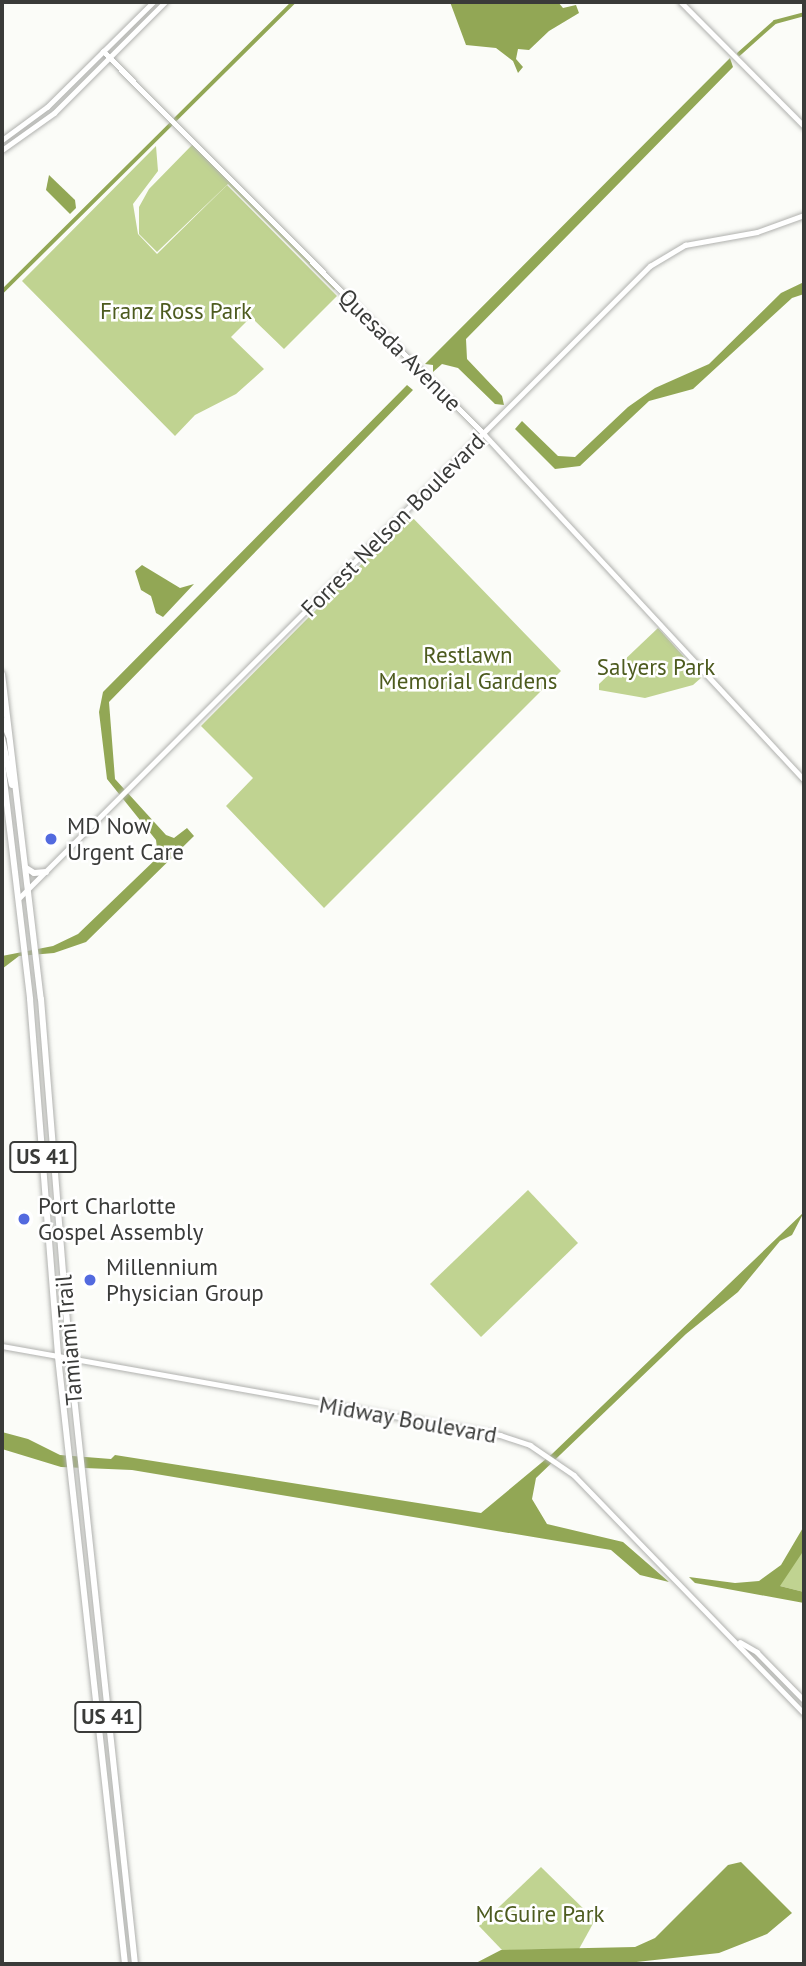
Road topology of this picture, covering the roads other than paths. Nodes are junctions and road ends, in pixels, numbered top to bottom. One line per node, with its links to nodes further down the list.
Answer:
1 (153, 2): 4 (street)
2 (165, 2): 5 (street)
3 (681, 2): 6 (street)
4 (103, 51): 5 (street, Quesada Avenue); 7 (street)
5 (109, 58): 8 (street); 10 (street, Quesada Avenue)
6 (804, 126)
7 (2, 140)
8 (2, 150)
9 (804, 215): 10 (street, Forrest Nelson Boulevard)
10 (484, 434): 15 (street, Quesada Avenue); 17 (street, Forrest Nelson Boulevard)
11 (2, 674): 13 (main road, Tamiami Trail / US 41)
12 (2, 719): 13 (main road)
13 (6, 737): 16 (main road, Tamiami Trail / US 41)
14 (2, 764): 19 (main road, Tamiami Trail / US 41)
15 (804, 780)
16 (25, 867): 17 (main road); 18 (main road, Tamiami Trail / US 41)
17 (46, 872): 18 (street, Forrest Nelson Boulevard)
18 (28, 890): 19 (street, Forrest Nelson Boulevard); 22 (main road, Tamiami Trail / US 41)
19 (18, 899): 20 (main road, Tamiami Trail / US 41)
20 (28, 983): 21 (main road, Tamiami Trail / US 41); 22 (main road)
21 (30, 999): 23 (main road); 25 (main road, Tamiami Trail / US 41)
22 (41, 999): 23 (main road, Tamiami Trail / US 41)
23 (43, 1020): 26 (main road, Tamiami Trail / US 41)
24 (2, 1346): 25 (street, Midway Boulevard)
25 (58, 1356): 26 (street, Midway Boulevard); 30 (main road, Tamiami Trail / US 41)
26 (70, 1359): 27 (street, Midway Boulevard); 31 (main road, Tamiami Trail / US 41)
27 (739, 1642): 28 (street, Midway Boulevard); 29 (street, Midway Boulevard)
28 (804, 1700)
29 (804, 1713)
30 (107, 1807): 31 (main road); 32 (main road, Tamiami Trail / US 41)
31 (120, 1823): 33 (main road, Tamiami Trail / US 41)
32 (110, 1826): 33 (main road); 34 (main road, Tamiami Trail / US 41)
33 (122, 1843): 35 (main road, Tamiami Trail / US 41)
34 (125, 1964)
35 (135, 1964)

